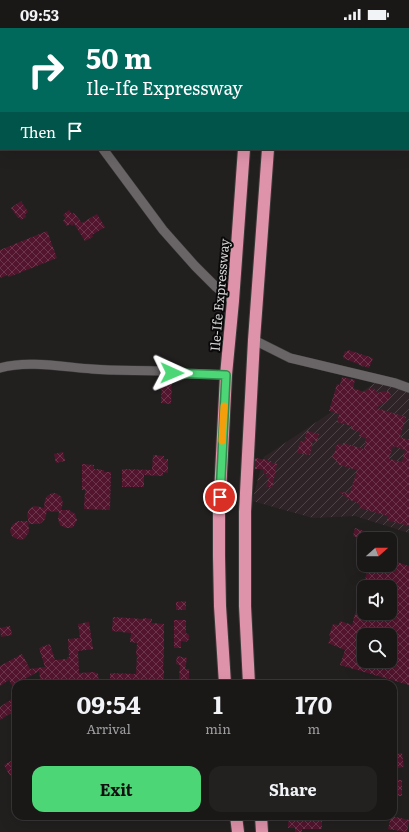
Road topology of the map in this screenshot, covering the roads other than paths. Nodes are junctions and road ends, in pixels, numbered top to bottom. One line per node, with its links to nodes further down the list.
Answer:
1 (104, 150): 4 (street)
2 (244, 150): 4 (highway, Ile-Ife Expressway)
3 (268, 150): 5 (highway)
4 (233, 300): 9 (highway, Ile-Ife Expressway)
5 (254, 340): 10 (street); 12 (highway)
6 (0, 368): 7 (street)
7 (162, 371)
8 (172, 373): 9 (street)
9 (226, 375): 11 (highway, Ile-Ife Expressway)
10 (409, 388)
11 (224, 680)
12 (249, 680)
13 (236, 820): 15 (highway)
14 (261, 820): 16 (highway)
15 (238, 832)
16 (262, 832)

